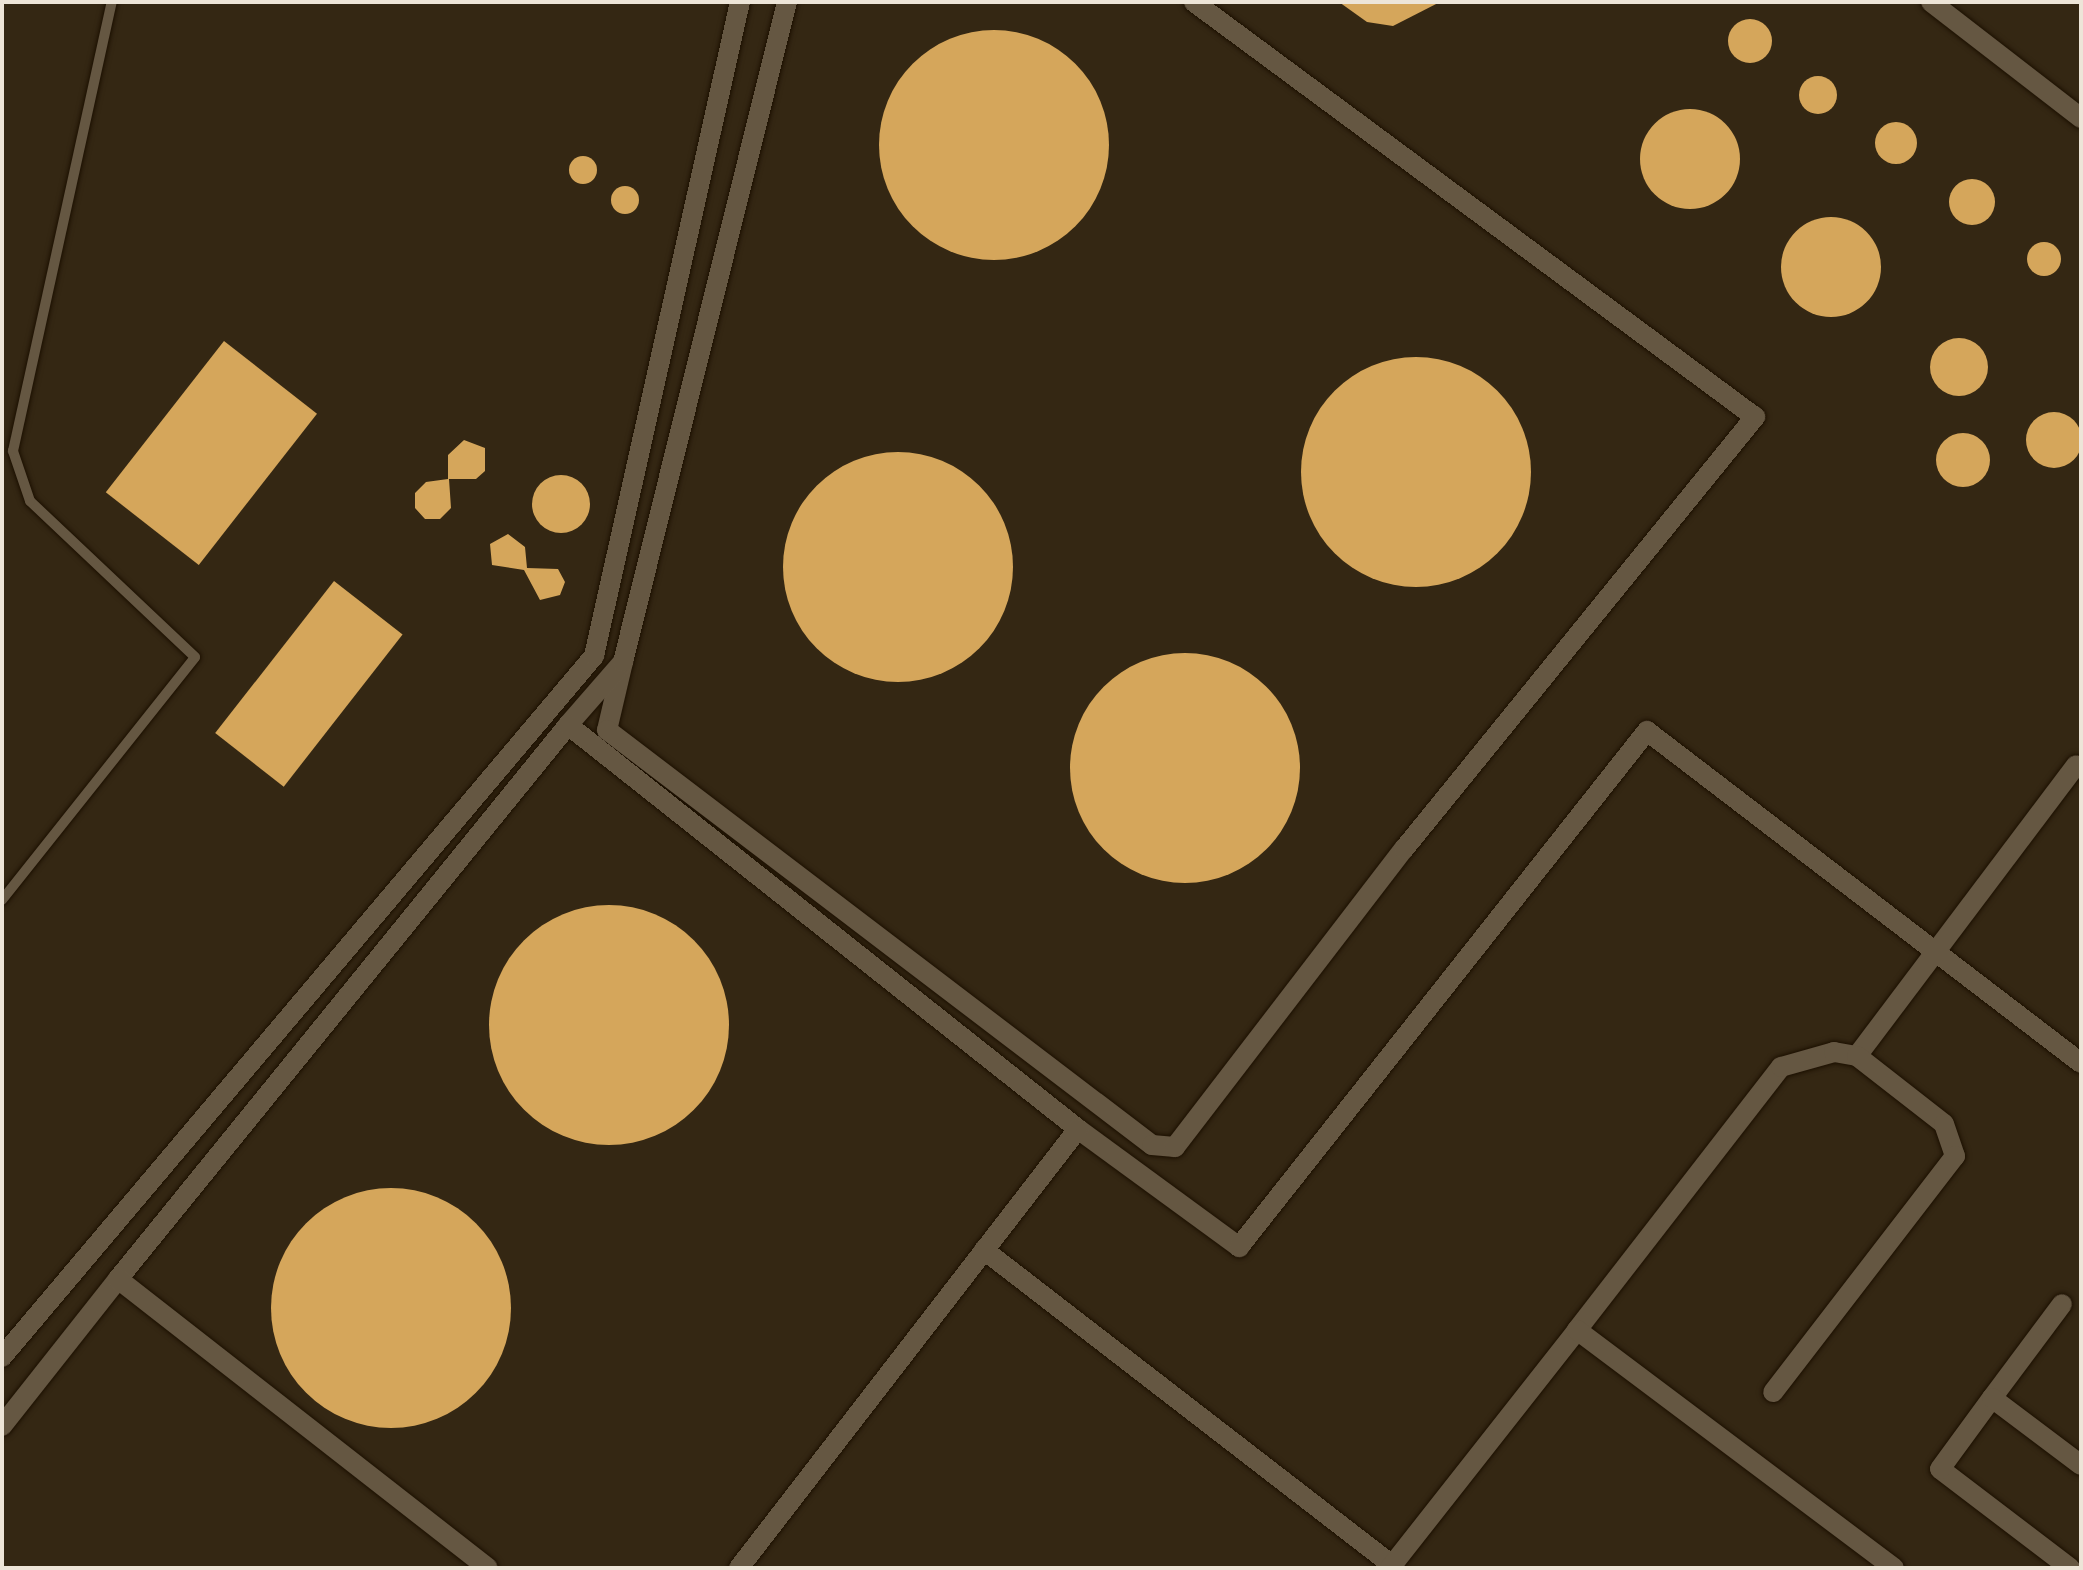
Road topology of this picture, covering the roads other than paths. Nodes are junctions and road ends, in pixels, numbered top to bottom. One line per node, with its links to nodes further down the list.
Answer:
1 (112, 2): 10 (lane)
2 (740, 2): 19 (street)
3 (787, 2): 7 (street)
4 (1194, 2): 7 (street)
5 (1931, 2): 6 (street)
6 (2081, 118)
7 (623, 662): 8 (street)
8 (568, 725): 14 (street); 16 (street)
9 (2076, 765): 11 (street)
10 (2, 900)
11 (1935, 951): 12 (street); 13 (street); 14 (street)
12 (1857, 1056): 18 (street); 20 (street)
13 (2081, 1063)
14 (1078, 1129): 15 (street)
15 (984, 1250): 24 (street); 26 (street)
16 (118, 1279): 22 (street); 25 (street)
17 (2062, 1304): 21 (street)
18 (1577, 1330): 24 (street); 27 (street)
19 (2, 1357)
20 (1773, 1392)
21 (1992, 1398): 23 (street); 28 (street)
22 (2, 1426)
23 (2078, 1457)
24 (1391, 1567)
25 (488, 1568)
26 (739, 1568)
27 (1894, 1568)
28 (2070, 1568)

